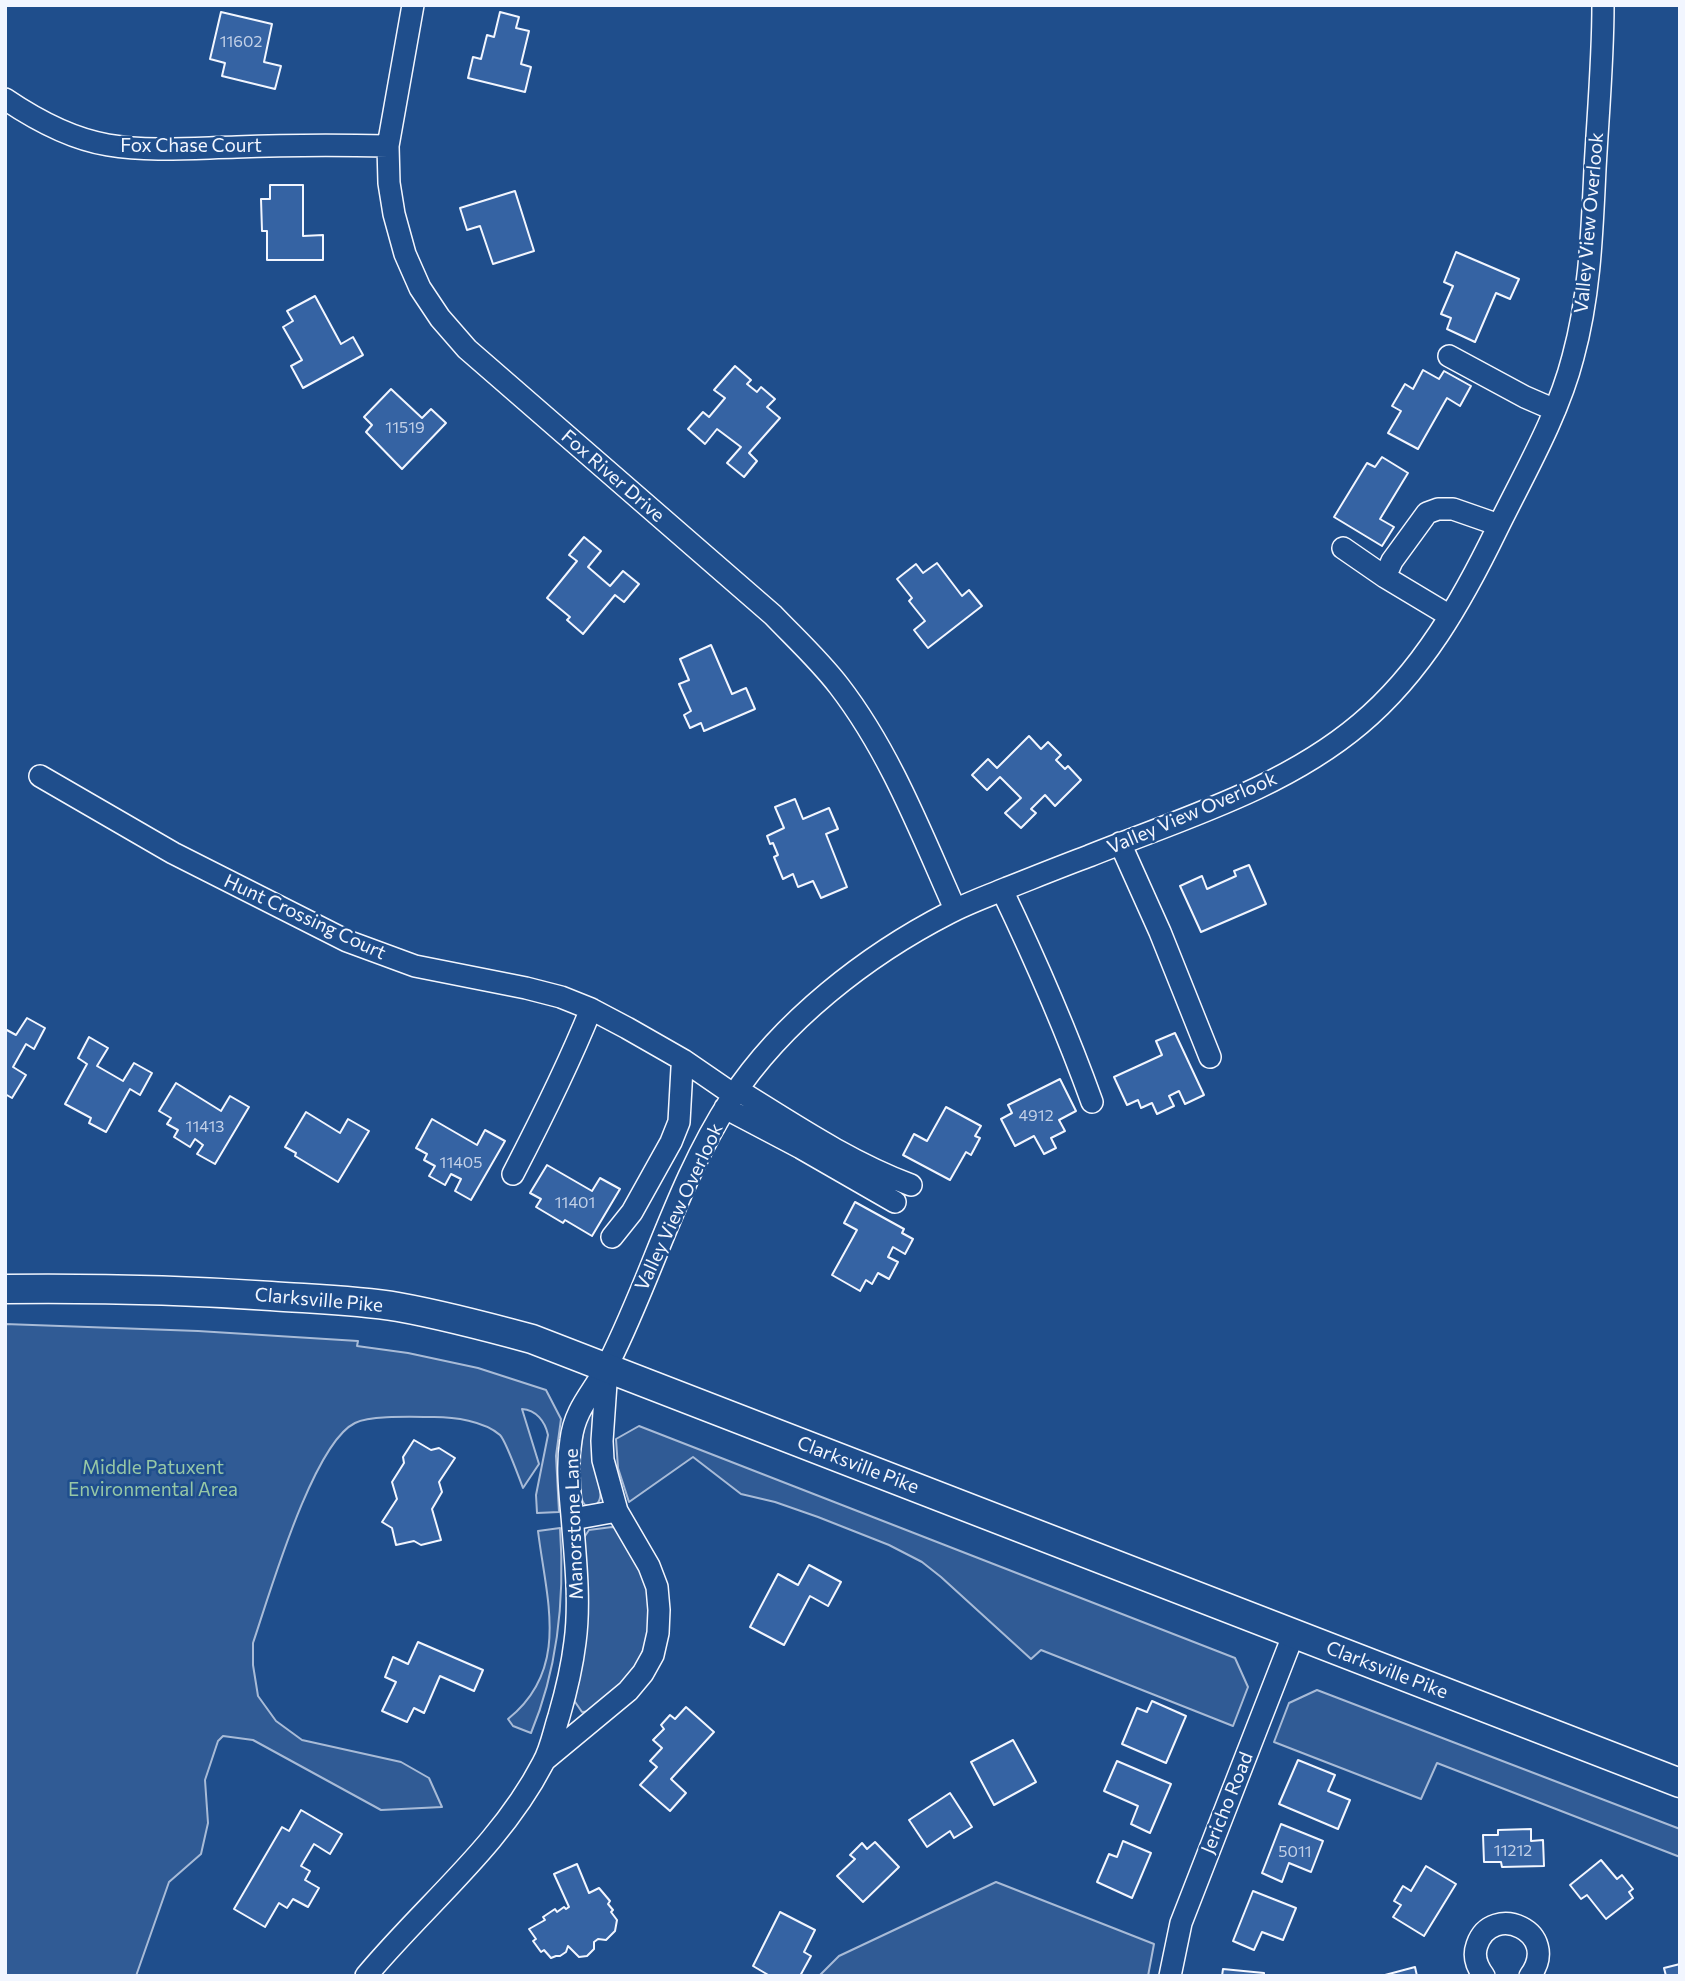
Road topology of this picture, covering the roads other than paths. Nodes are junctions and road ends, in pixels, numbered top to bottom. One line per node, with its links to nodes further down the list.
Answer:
1 (413, 5): 4 (street, Fox River Drive)
2 (1603, 5): 6 (street, Valley View Overlook)
3 (5, 99): 4 (street, Fox Chase Court)
4 (388, 146): 14 (street, Fox River Drive)
5 (1449, 356): 6 (street)
6 (1555, 410): 7 (street, Valley View Overlook)
7 (1499, 525): 9 (street); 10 (street, Valley View Overlook)
8 (1343, 548): 9 (street)
9 (1385, 577): 10 (street)
10 (1450, 616): 12 (street, Valley View Overlook)
11 (40, 776): 15 (street, Hunt Crossing Court)
12 (1120, 843): 13 (street, Valley View Overlook); 16 (street)
13 (1002, 890): 14 (street, Valley View Overlook); 19 (street)
14 (955, 909): 18 (street, Valley View Overlook)
15 (591, 1009): 17 (street, Hunt Crossing Court); 20 (street)
16 (1210, 1057)
17 (684, 1062): 18 (street, Hunt Crossing Court); 23 (street)
18 (732, 1098): 21 (street); 22 (street); 25 (street, Valley View Overlook)
19 (1092, 1102)
20 (513, 1174)
21 (911, 1185)
22 (895, 1202)
23 (611, 1237)
24 (5, 1289): 25 (main road, Clarksville Pike)
25 (607, 1367): 26 (street, Manorstone Lane); 27 (street, Manorstone Lane); 28 (main road, Clarksville Pike)
26 (617, 1511): 27 (street); 29 (street, Manorstone Lane)
27 (573, 1518): 29 (street, Manorstone Lane)
28 (1294, 1633): 30 (main road, Clarksville Pike); 32 (street, Jericho Road)
29 (546, 1759): 31 (street, Manorstone Lane)
30 (1680, 1783)
31 (366, 1976)
32 (1170, 1976)
33 (1484, 1976): 34 (street)
34 (1530, 1976)

